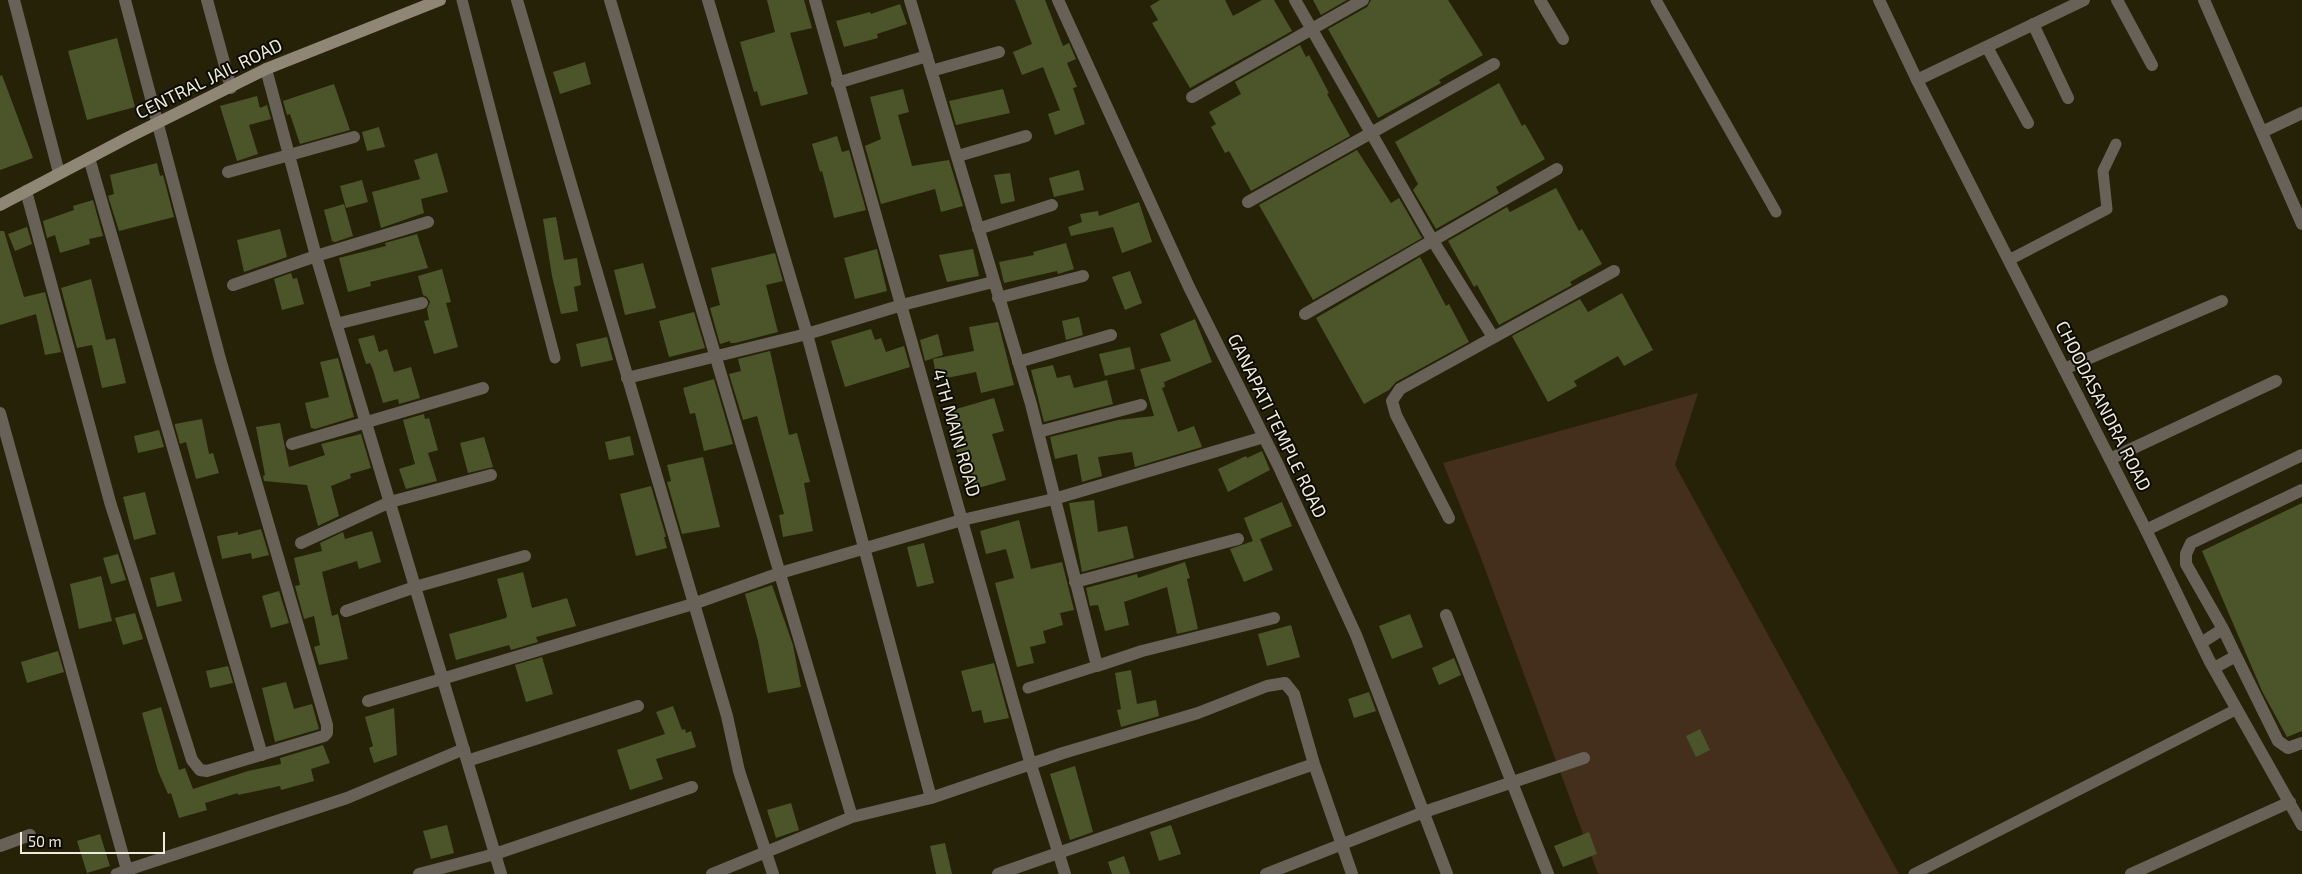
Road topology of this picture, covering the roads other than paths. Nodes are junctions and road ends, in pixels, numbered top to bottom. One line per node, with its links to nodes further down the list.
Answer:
1 (14, 0): 48 (street)
2 (125, 0): 37 (street)
3 (207, 0): 32 (street)
4 (440, 0): 28 (main road, CENTRAL JAIL ROAD)
5 (462, 0): 74 (lane)
6 (517, 0): 77 (street)
7 (610, 0): 73 (street)
8 (708, 0): 70 (street)
9 (815, 0): 31 (street, 4TH MAIN ROAD)
10 (910, 0): 25 (street)
11 (1058, 0): 84 (street, GANAPATI TEMPLE ROAD)
12 (1294, 0): 21 (street)
13 (1363, 0): 21 (street)
14 (1540, 0): 22 (street)
15 (1656, 0): 53 (lane)
16 (1879, 0): 30 (street, CHOODASANDRA ROAD)
17 (2084, 0): 20 (street)
18 (2117, 0): 27 (street)
19 (2204, 0): 39 (street)
20 (2033, 24): 23 (street); 34 (street)
21 (1311, 29): 33 (street); 38 (street)
22 (1563, 39)
23 (1987, 47): 30 (street); 36 (street)
24 (999, 52): 29 (street)
25 (927, 56): 29 (street); 31 (street)
26 (1494, 64): 38 (street)
27 (2152, 65)
28 (266, 69): 32 (main road, CENTRAL JAIL ROAD); 43 (street)
29 (931, 71): 44 (street)
30 (1917, 80): 59 (street, CHOODASANDRA ROAD)
31 (837, 83): 67 (street, 4TH MAIN ROAD)
32 (230, 88): 37 (main road, CENTRAL JAIL ROAD)
33 (1192, 97)
34 (2068, 98)
35 (2302, 113): 39 (street)
36 (2028, 123)
37 (158, 124): 45 (main road, CENTRAL JAIL ROAD); 117 (street)
38 (1370, 132): 50 (street); 57 (street)
39 (2262, 132): 55 (street)
40 (1026, 136): 44 (street)
41 (354, 137): 43 (street)
42 (2116, 144): 59 (lane)
43 (290, 155): 47 (street); 58 (street)
44 (958, 156): 56 (street)
45 (90, 158): 48 (main road, CENTRAL JAIL ROAD); 117 (street)
46 (1557, 170): 57 (street)
47 (228, 172)
48 (59, 173): 49 (main road, CENTRAL JAIL ROAD)
49 (26, 190): 51 (main road, CENTRAL JAIL ROAD); 117 (street)
50 (1248, 202)
51 (0, 204)
52 (1052, 205): 56 (street)
53 (1776, 212)
54 (428, 222): 58 (street)
55 (2302, 224)
56 (978, 230): 62 (street)
57 (1433, 241): 68 (street); 72 (street)
58 (316, 256): 63 (street); 69 (street)
59 (2009, 260): 76 (street, CHOODASANDRA ROAD)
60 (1614, 271): 72 (street)
61 (1083, 276): 64 (street)
62 (993, 282): 64 (street); 67 (street)
63 (233, 285)
64 (998, 298): 75 (street)
65 (2222, 301): 76 (street)
66 (422, 303): 69 (street)
67 (902, 305): 70 (street); 93 (street, 4TH MAIN ROAD)
68 (1305, 314)
69 (336, 324): 82 (street)
70 (807, 334): 73 (street); 97 (street)
71 (1111, 335): 75 (street)
72 (1493, 337): 92 (street)
73 (716, 356): 77 (street); 99 (street)
74 (555, 358)
75 (1018, 362): 83 (street)
76 (2064, 369): 87 (street, CHOODASANDRA ROAD)
77 (627, 378): 102 (street)
78 (2276, 381): 87 (street)
79 (483, 388): 82 (street)
80 (1142, 405): 83 (street)
81 (0, 412): 135 (street)
82 (366, 423): 85 (street); 91 (street)
83 (1038, 432): 90 (street)
84 (1264, 437): 90 (street); 126 (street, GANAPATI TEMPLE ROAD)
85 (292, 444)
86 (2302, 455): 94 (street)
87 (2110, 460): 94 (street, CHOODASANDRA ROAD)
88 (491, 476): 91 (street)
89 (2302, 490): 106 (street)
90 (1054, 499): 93 (street); 100 (street)
91 (390, 502): 96 (street); 101 (street)
92 (1449, 518)
93 (962, 520): 97 (street); 121 (street, 4TH MAIN ROAD)
94 (2146, 530): 107 (street, CHOODASANDRA ROAD)
95 (1238, 539): 100 (street)
96 (300, 543)
97 (866, 548): 99 (street); 124 (street)
98 (526, 556): 101 (street)
99 (780, 573): 102 (street); 127 (street)
100 (1075, 582): 109 (street)
101 (415, 587): 103 (street); 111 (street)
102 (693, 604): 111 (street); 132 (street)
103 (346, 611)
104 (1446, 615): 122 (street)
105 (1274, 618): 109 (street)
106 (2223, 629): 107 (street); 108 (street)
107 (2201, 643): 110 (street, CHOODASANDRA ROAD)
108 (2236, 656): 110 (street); 116 (street)
109 (1097, 666): 112 (lane)
110 (2214, 668): 115 (street, CHOODASANDRA ROAD)
111 (443, 679): 113 (street); 118 (street)
112 (1028, 688)
113 (368, 701)
114 (638, 706): 118 (street)
115 (2237, 709): 125 (street, CHOODASANDRA ROAD); 146 (lane)
116 (2302, 743)
117 (262, 755)
118 (465, 755): 133 (street); 135 (street)
119 (1584, 758): 122 (street)
120 (1314, 764): 121 (street); 130 (street); 134 (street)
121 (1031, 765): 124 (street); 134 (street, 4TH MAIN ROAD)
122 (1511, 783): 126 (street); 145 (street)
123 (692, 787): 133 (street)
124 (931, 798): 127 (street)
125 (2290, 802): 128 (street, CHOODASANDRA ROAD); 147 (street)
126 (1424, 812): 130 (street); 144 (street, GANAPATI TEMPLE ROAD)
127 (852, 817): 132 (street)
128 (2302, 824)
129 (30, 835): 131 (street)
130 (1342, 845): 142 (street); 143 (street)
131 (0, 846)
132 (767, 853): 138 (street); 139 (street)
133 (495, 854): 136 (street); 137 (street)
134 (1058, 854): 140 (street); 141 (street, 4TH MAIN ROAD)
135 (121, 872)
136 (419, 874)
137 (501, 874)
138 (712, 874)
139 (773, 874)
140 (998, 874)
141 (1065, 874)
142 (1266, 874)
143 (1352, 874)
144 (1447, 874)
145 (1548, 874)
146 (1914, 874)
147 (2131, 874)

